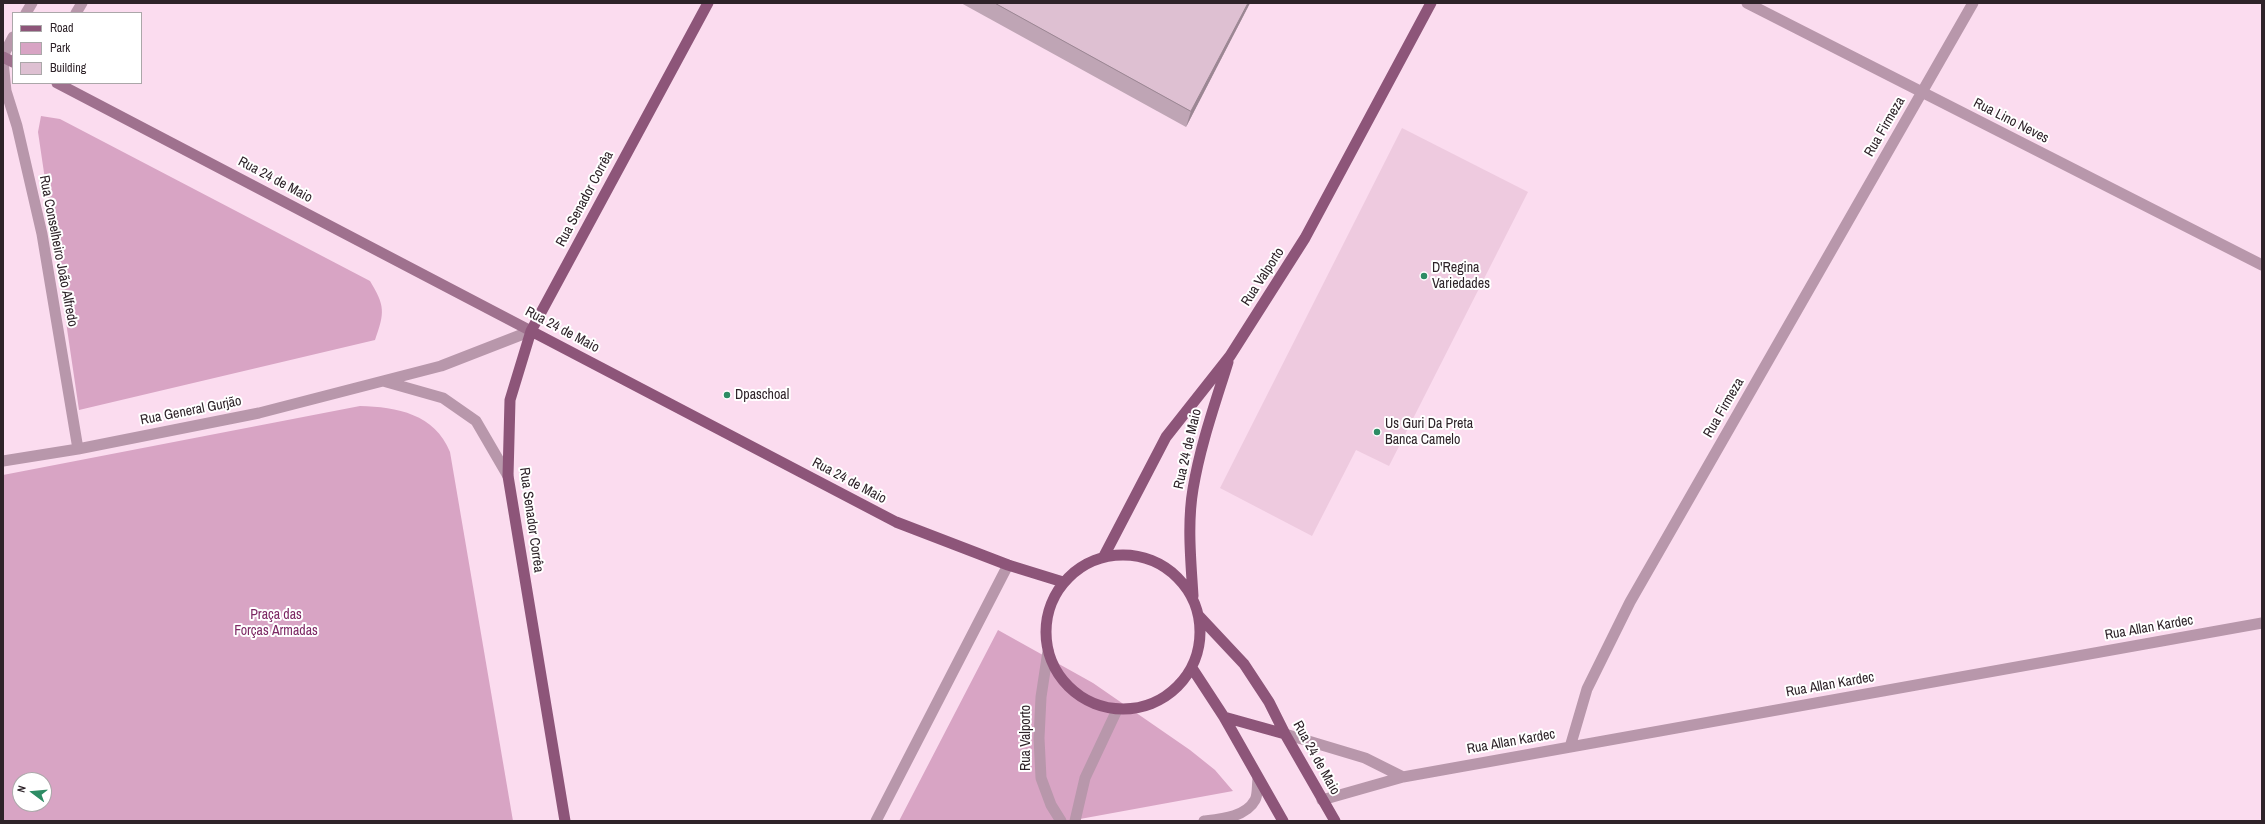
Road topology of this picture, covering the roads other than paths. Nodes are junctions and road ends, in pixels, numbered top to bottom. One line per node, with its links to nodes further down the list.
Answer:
1 (32, 3): 7 (street)
2 (82, 3): 8 (street)
3 (708, 3): 16 (main road, Rua Senador Corrêa)
4 (1431, 3): 17 (main road, Rua Valporto)
5 (1747, 3): 14 (street, Rua Lino Neves)
6 (1973, 3): 14 (street, Rua Firmeza)
7 (27, 12)
8 (77, 12)
9 (12, 39): 10 (street)
10 (3, 56): 12 (main road)
11 (3, 61): 19 (street, Rua Conselheiro João Alfredo)
12 (12, 61)
13 (58, 84): 16 (main road, Rua 24 de Maio)
14 (1922, 93): 15 (street, Rua Lino Neves); 33 (street, Rua Firmeza)
15 (2261, 263)
16 (531, 331): 18 (street, Rua General Gurjão); 21 (main road, Rua Senador Corrêa); 23 (main road, Rua 24 de Maio)
17 (1230, 356): 22 (main road, Rua Valporto); 25 (main road, Rua 24 de Maio)
18 (383, 380): 19 (street, Rua General Gurjão); 21 (street)
19 (78, 448): 20 (street, Rua General Gurjão)
20 (3, 461)
21 (508, 476): 37 (main road, Rua Senador Corrêa)
22 (1104, 556): 24 (main road, Rua 24 de Maio); 25 (main road, Rua 24 de Maio)
23 (1008, 565): 24 (main road, Rua 24 de Maio); 38 (street)
24 (1063, 582): 28 (main road, Rua 24 de Maio)
25 (1194, 599): 26 (main road, Rua 24 de Maio)
26 (1199, 616): 29 (main road, Rua 24 de Maio); 32 (main road, Rua 24 de Maio)
27 (2262, 623): 33 (street, Rua Allan Kardec)
28 (1048, 651): 30 (main road, Rua 24 de Maio); 39 (street, Rua Valporto)
29 (1192, 668): 30 (main road, Rua 24 de Maio); 31 (main road)
30 (1117, 710): 40 (street)
31 (1224, 717): 32 (main road); 35 (main road)
32 (1285, 734): 34 (street); 36 (main road, Rua 24 de Maio)
33 (1570, 747): 34 (street, Rua Allan Kardec)
34 (1403, 777): 36 (street, Rua Allan Kardec)
35 (1258, 779): 41 (street); 42 (main road)
36 (1322, 800): 43 (main road, Rua 24 de Maio)
37 (565, 821)
38 (876, 821)
39 (1061, 821)
40 (1076, 821)
41 (1204, 821)
42 (1284, 821)
43 (1335, 821)

